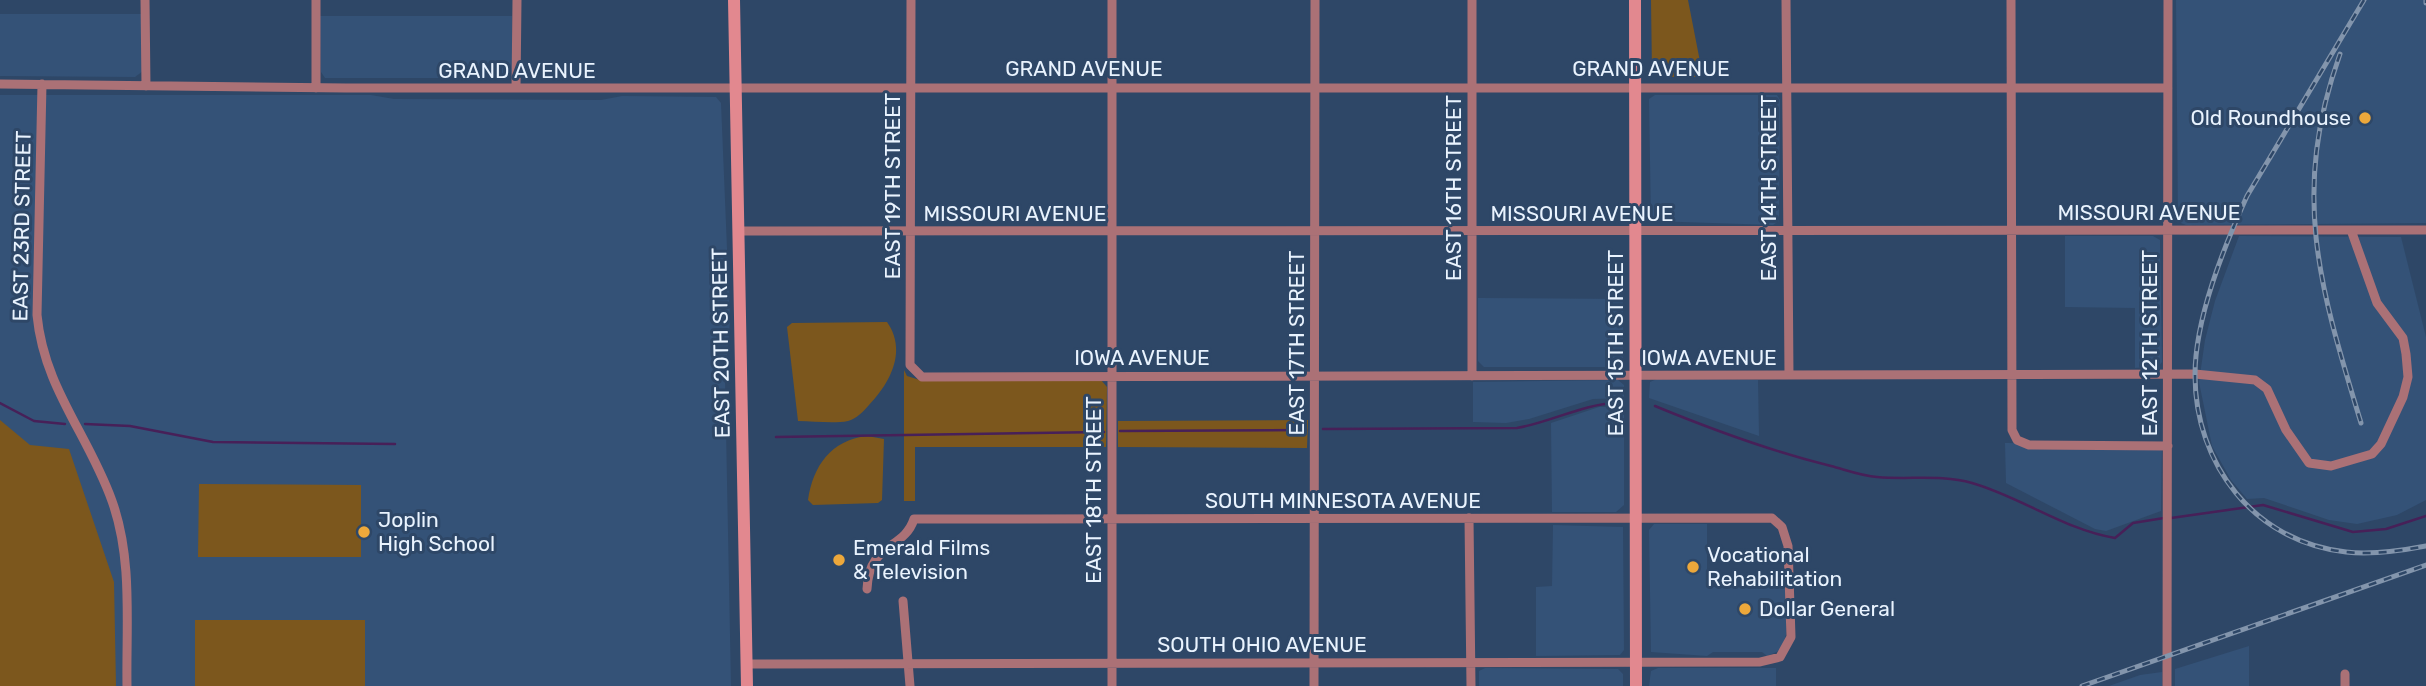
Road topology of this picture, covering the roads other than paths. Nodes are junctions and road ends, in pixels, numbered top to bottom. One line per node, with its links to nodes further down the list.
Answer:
1 (145, 0): 15 (street)
2 (316, 0): 23 (street)
3 (517, 0): 24 (street)
4 (734, 0): 20 (main road, EAST 20TH STREET)
5 (911, 0): 16 (street, EAST 19TH STREET)
6 (1112, 0): 17 (street, EAST 18TH STREET)
7 (1315, 0): 25 (street, EAST 17TH STREET)
8 (1472, 0): 21 (street, EAST 16TH STREET)
9 (1635, 0): 18 (main road, EAST 15TH STREET)
10 (1786, 0): 19 (street, EAST 14TH STREET)
11 (2011, 0): 22 (street)
12 (2168, 0): 26 (street, EAST 12TH STREET)
13 (0, 84): 14 (street, GRAND AVENUE)
14 (42, 85): 15 (street, GRAND AVENUE); 61 (street, EAST 23RD STREET)
15 (146, 86): 23 (street, GRAND AVENUE)
16 (911, 86): 17 (street, GRAND AVENUE); 20 (street, GRAND AVENUE); 30 (street, EAST 19TH STREET)
17 (1112, 86): 25 (street, GRAND AVENUE); 34 (street, EAST 18TH STREET)
18 (1635, 86): 19 (street, GRAND AVENUE); 21 (street, GRAND AVENUE); 36 (main road, EAST 15TH STREET)
19 (1786, 86): 22 (street, GRAND AVENUE); 31 (street, EAST 14TH STREET)
20 (735, 87): 24 (street, GRAND AVENUE); 29 (main road, EAST 20TH STREET)
21 (1471, 87): 25 (street, GRAND AVENUE); 35 (street, EAST 16TH STREET)
22 (2011, 87): 26 (street, GRAND AVENUE); 32 (street)
23 (316, 88): 24 (street, GRAND AVENUE)
24 (516, 88)
25 (1315, 88): 37 (street, EAST 17TH STREET)
26 (2168, 88): 33 (street, EAST 12TH STREET)
27 (2351, 230): 28 (street, MISSOURI AVENUE); 33 (street, MISSOURI AVENUE); 40 (street, IOWA AVENUE)
28 (2426, 230)
29 (738, 231): 30 (street, MISSOURI AVENUE); 59 (main road, EAST 20TH STREET)
30 (910, 231): 34 (street, MISSOURI AVENUE); 38 (street, EAST 19TH STREET)
31 (1786, 231): 32 (street, MISSOURI AVENUE); 36 (street, MISSOURI AVENUE); 43 (street, EAST 14TH STREET)
32 (2011, 231): 33 (street, MISSOURI AVENUE); 39 (street)
33 (2168, 231): 40 (street, EAST 12TH STREET)
34 (1112, 232): 37 (street, MISSOURI AVENUE); 41 (street, EAST 18TH STREET)
35 (1472, 232): 36 (street, MISSOURI AVENUE); 37 (street, MISSOURI AVENUE); 45 (street, EAST 16TH STREET)
36 (1636, 232): 42 (main road, EAST 15TH STREET)
37 (1315, 233): 44 (street, EAST 17TH STREET)
38 (914, 372): 41 (street, IOWA AVENUE)
39 (2011, 373): 40 (street, IOWA AVENUE); 43 (street, IOWA AVENUE); 46 (street)
40 (2168, 374): 46 (street, EAST 12TH STREET)
41 (1112, 375): 44 (street, IOWA AVENUE); 49 (street, EAST 18TH STREET)
42 (1636, 375): 43 (street, IOWA AVENUE); 45 (street, IOWA AVENUE); 47 (main road, EAST 15TH STREET)
43 (1789, 375)
44 (1315, 376): 45 (street, IOWA AVENUE); 50 (street, EAST 17TH STREET)
45 (1472, 376)
46 (2168, 446): 68 (street, EAST 12TH STREET)
47 (1636, 517): 48 (street, SOUTH MINNESOTA AVENUE); 53 (street, SOUTH MINNESOTA AVENUE); 58 (main road, EAST 15TH STREET)
48 (1469, 518): 50 (street, SOUTH MINNESOTA AVENUE); 57 (street)
49 (1112, 519): 50 (street, SOUTH MINNESOTA AVENUE); 51 (street, SOUTH MINNESOTA AVENUE); 55 (street, EAST 18TH STREET)
50 (1314, 519): 56 (street, EAST 17TH STREET)
51 (867, 589)
52 (903, 600): 54 (street)
53 (1777, 659): 58 (street, SOUTH OHIO AVENUE)
54 (910, 663): 55 (street, SOUTH OHIO AVENUE); 59 (street, SOUTH OHIO AVENUE); 63 (street)
55 (1112, 663): 56 (street, SOUTH OHIO AVENUE); 64 (street, EAST 18TH STREET)
56 (1314, 663): 57 (street, SOUTH OHIO AVENUE); 65 (street, EAST 17TH STREET)
57 (1470, 663): 58 (street, SOUTH OHIO AVENUE); 66 (street)
58 (1636, 663): 67 (main road, EAST 15TH STREET)
59 (747, 664): 62 (main road, EAST 20TH STREET)
60 (2345, 674): 69 (street)
61 (127, 686)
62 (747, 686)
63 (910, 686)
64 (1112, 686)
65 (1314, 686)
66 (1471, 686)
67 (1636, 686)
68 (2167, 686)
69 (2345, 686)

